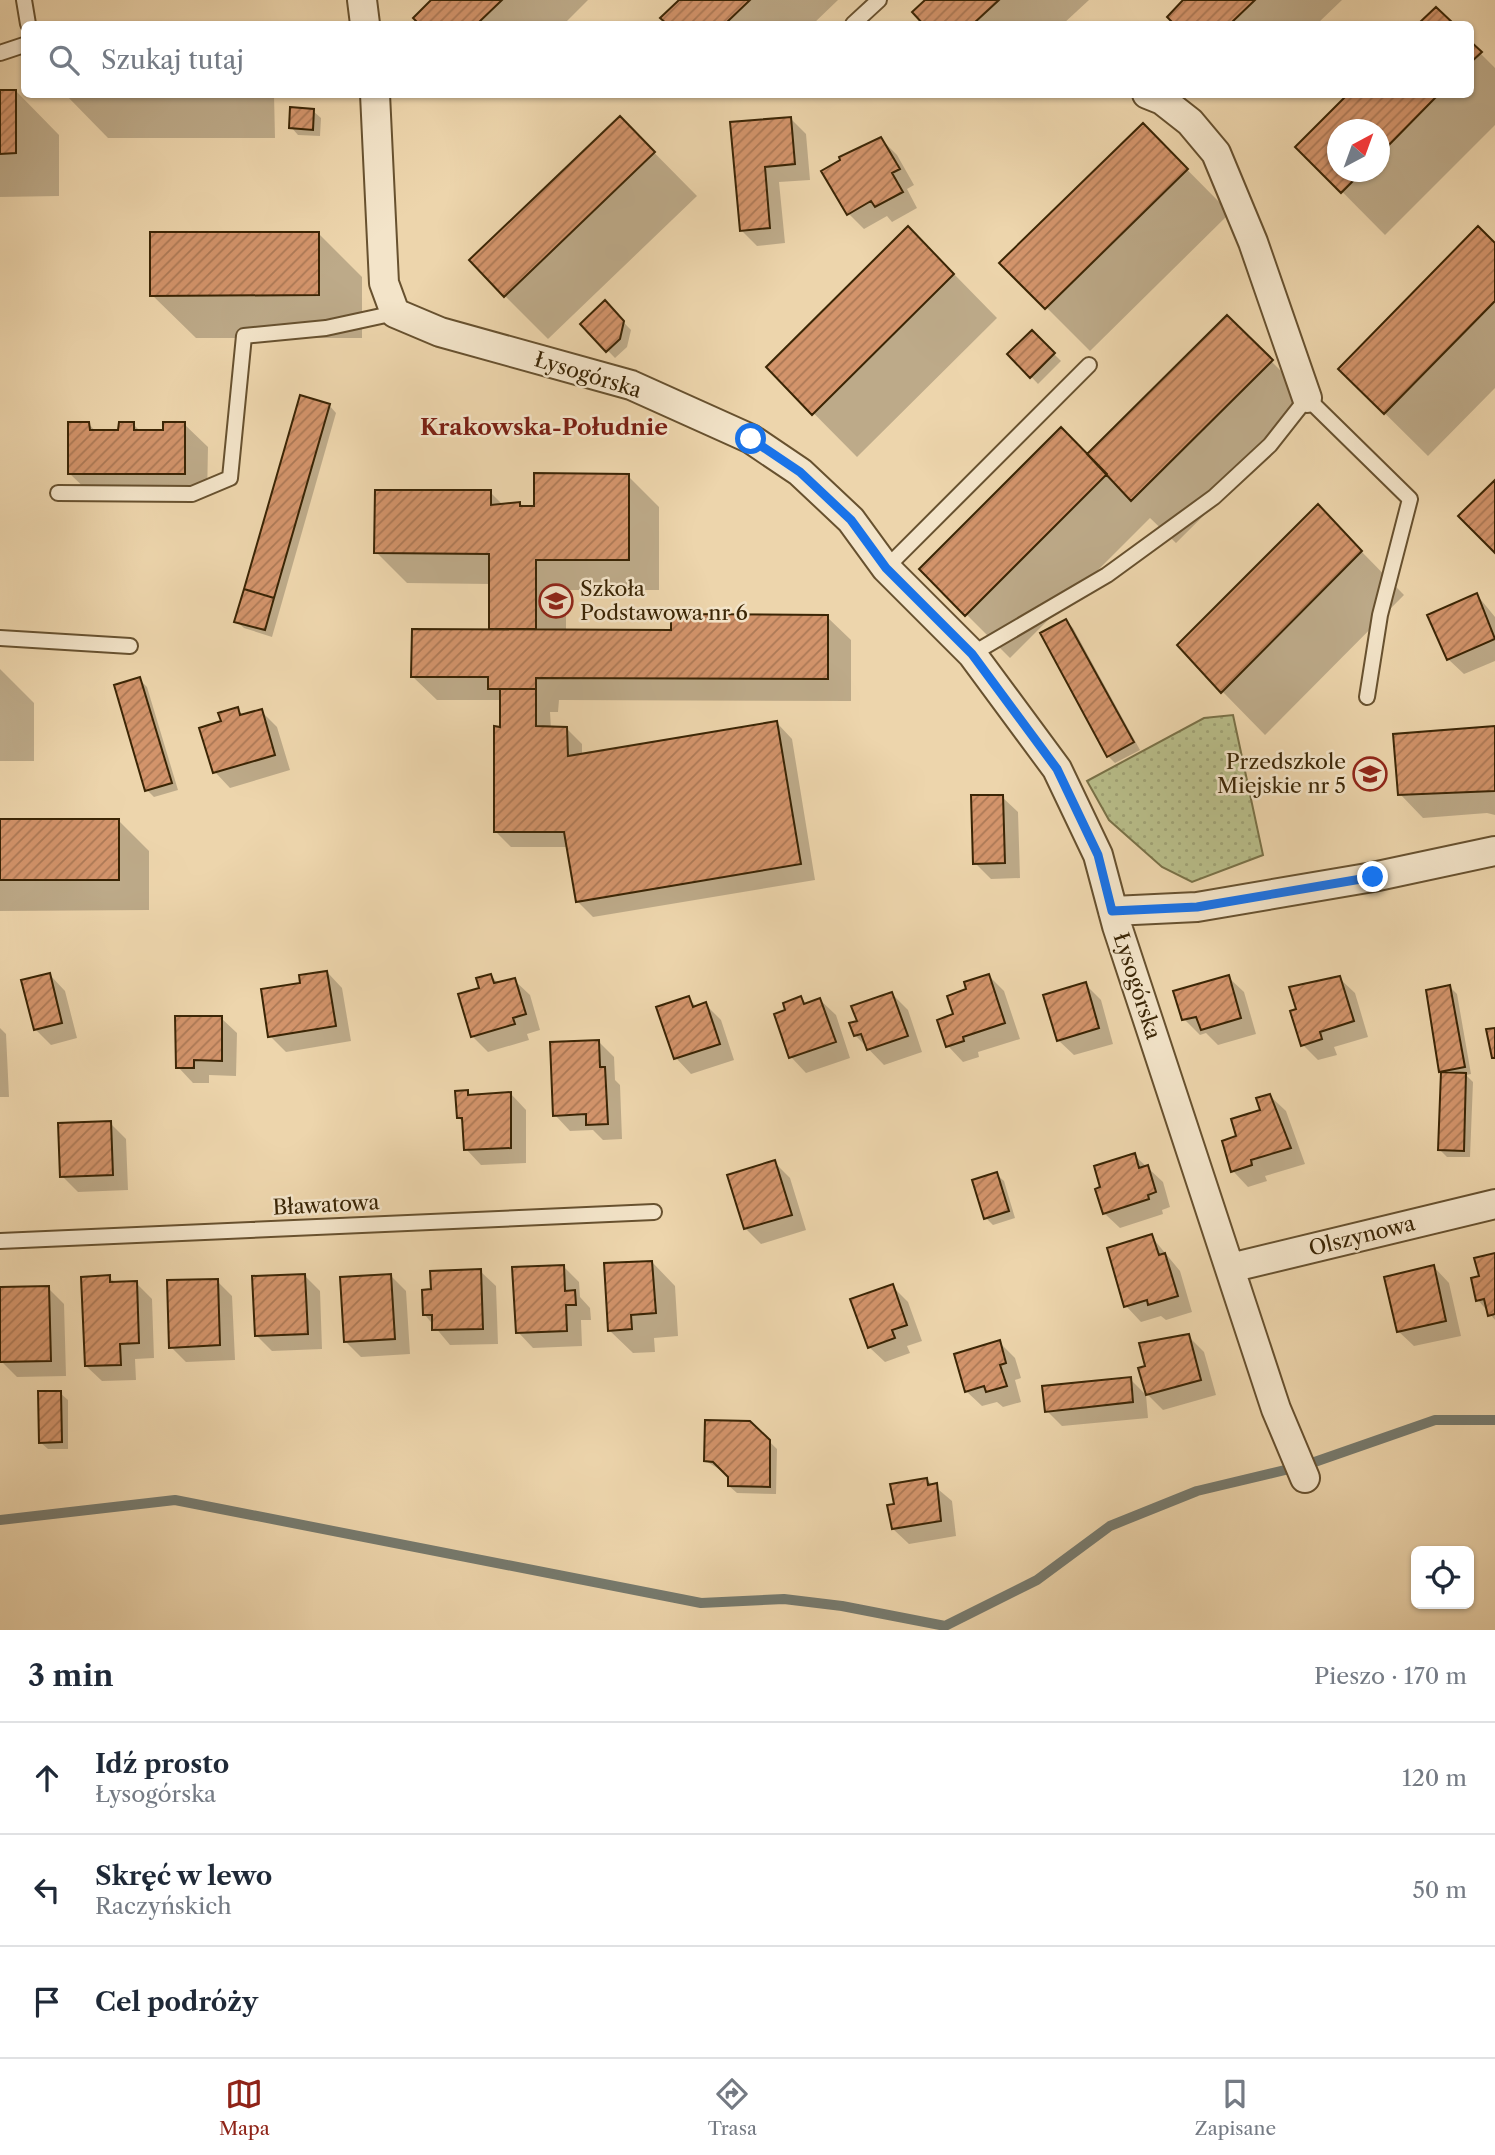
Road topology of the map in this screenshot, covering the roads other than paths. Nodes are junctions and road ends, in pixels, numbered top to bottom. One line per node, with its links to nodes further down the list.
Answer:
1 (24, 0): 4 (lane)
2 (362, 0): 5 (street)
3 (879, 0): 6 (lane)
4 (28, 21)
5 (365, 21)
6 (856, 21)
7 (21, 46): 8 (lane)
8 (0, 53)
9 (375, 98): 11 (street)
10 (1157, 98): 13 (street)
11 (395, 313): 14 (lane); 15 (street, Łysogórska)
12 (1089, 365): 15 (lane)
13 (1307, 398): 18 (lane); 19 (lane)
14 (58, 493)
15 (886, 568): 18 (street, Łysogórska)
16 (0, 638): 17 (lane)
17 (131, 646)
18 (972, 654): 21 (street, Łysogórska)
19 (1367, 697)
20 (1495, 851): 21 (street)
21 (1112, 911): 25 (street, Łysogórska)
22 (1495, 1204): 25 (street, Olszynowa)
23 (654, 1212): 24 (lane, Bławatowa)
24 (0, 1241)
25 (1230, 1268): 26 (street, Łysogórska)
26 (1305, 1478)

